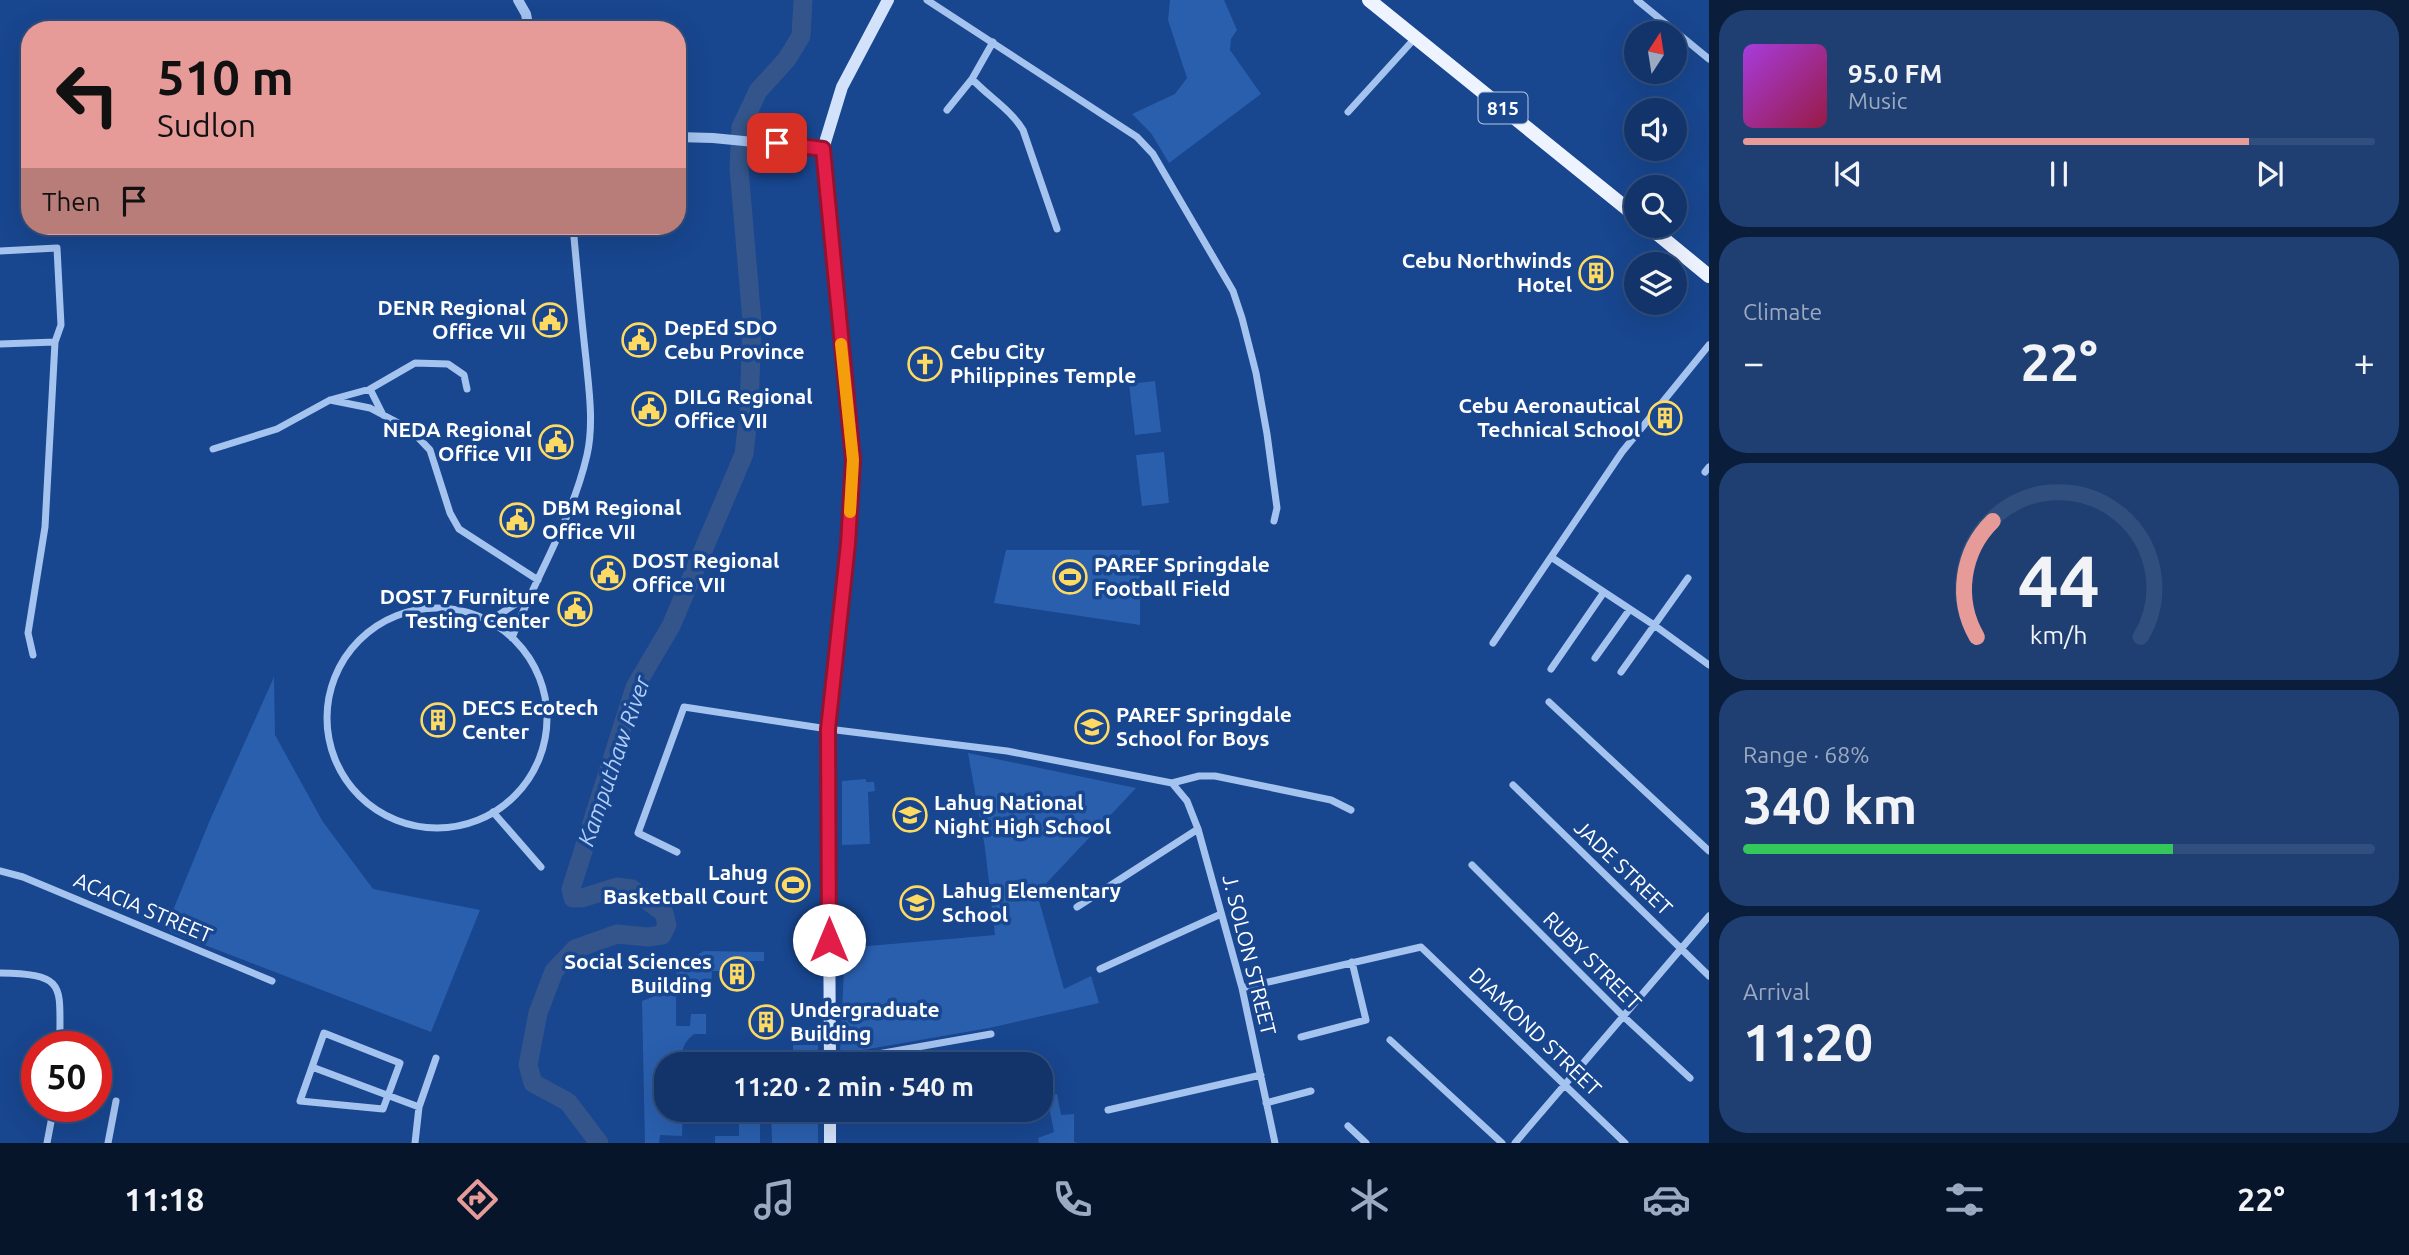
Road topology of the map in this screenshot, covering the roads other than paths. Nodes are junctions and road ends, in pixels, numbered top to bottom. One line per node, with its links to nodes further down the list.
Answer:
1 (518, 0): 6 (street)
2 (887, 0): 14 (main road)
3 (927, 0): 8 (street)
4 (1369, 0): 7 (main road, 815)
5 (1637, 0): 9 (street)
6 (527, 21)
7 (1416, 37): 12 (street); 15 (main road, 815)
8 (993, 42): 10 (street); 29 (street)
9 (1709, 59)
10 (972, 79): 11 (street); 16 (street)
11 (947, 110)
12 (1348, 112)
13 (686, 137): 14 (street)
14 (823, 149): 46 (main road)
15 (1624, 206)
16 (1057, 229)
17 (574, 235): 32 (street)
18 (1663, 238): 20 (main road)
19 (0, 251): 21 (street)
20 (1709, 276)
21 (55, 342): 22 (street); 40 (street)
22 (0, 344)
23 (1709, 345): 30 (street)
24 (370, 389): 25 (street); 26 (street); 27 (street)
25 (467, 389)
26 (330, 400): 27 (street); 28 (street)
27 (383, 415): 32 (street)
28 (213, 449)
29 (1274, 521)
30 (1551, 557): 33 (street); 39 (street)
31 (1688, 578): 37 (street)
32 (538, 580): 34 (street)
33 (1604, 592): 35 (street); 43 (street)
34 (528, 596): 36 (street); 38 (street)
35 (1630, 609): 37 (street); 41 (street)
36 (489, 621): 38 (street); 50 (street)
37 (1654, 625): 42 (street); 44 (street)
38 (512, 638): 50 (street)
39 (1493, 643)
40 (33, 655)
41 (1595, 658)
42 (1709, 665)
43 (1551, 669)
44 (1622, 672)
45 (1549, 702): 52 (street)
46 (828, 729): 47 (street); 53 (street); 72 (main road)
47 (1172, 783): 49 (street); 51 (street, J. SOLON STREET)
48 (1513, 785): 60 (street, JADE STREET)
49 (1351, 810)
50 (493, 812): 55 (street)
51 (1198, 829): 57 (street); 58 (street, J. SOLON STREET)
52 (1709, 851)
53 (677, 852)
54 (1472, 866): 67 (street, RUBY STREET)
55 (541, 867)
56 (0, 871): 65 (street, ACACIA STREET)
57 (1077, 907)
58 (1221, 914): 62 (street); 66 (street, J. SOLON STREET)
59 (1709, 916): 60 (street)
60 (1681, 949): 64 (street, JADE STREET); 67 (street)
61 (1352, 962): 66 (street); 70 (street); 78 (street, DIAMOND STREET)
62 (1100, 969)
63 (0, 973): 68 (street)
64 (1709, 976)
65 (272, 981)
66 (1242, 988): 76 (street, J. SOLON STREET)
67 (1623, 1016): 77 (street, RUBY STREET); 78 (street)
68 (60, 1031)
69 (991, 1034): 73 (street)
70 (1301, 1037)
71 (1390, 1040): 94 (street)
72 (830, 1052)
73 (889, 1052)
74 (436, 1058): 83 (street)
75 (312, 1067): 80 (street); 80 (street); 80 (street)
76 (1261, 1075): 82 (street, J. SOLON STREET); 84 (street)
77 (1690, 1079)
78 (1565, 1086): 95 (street); 96 (street, DIAMOND STREET)
79 (1311, 1091): 82 (street)
80 (388, 1096): 83 (street)
81 (116, 1101): 89 (street)
82 (1266, 1102): 92 (street, J. SOLON STREET)
83 (419, 1107): 90 (street)
84 (1108, 1110)
85 (51, 1122): 88 (street)
86 (830, 1122): 91 (main road)
87 (1348, 1126): 93 (street)
88 (47, 1143)
89 (108, 1143)
90 (415, 1143)
91 (831, 1143)
92 (1275, 1143)
93 (1366, 1143)
94 (1502, 1143)
95 (1515, 1143)
96 (1625, 1143)

